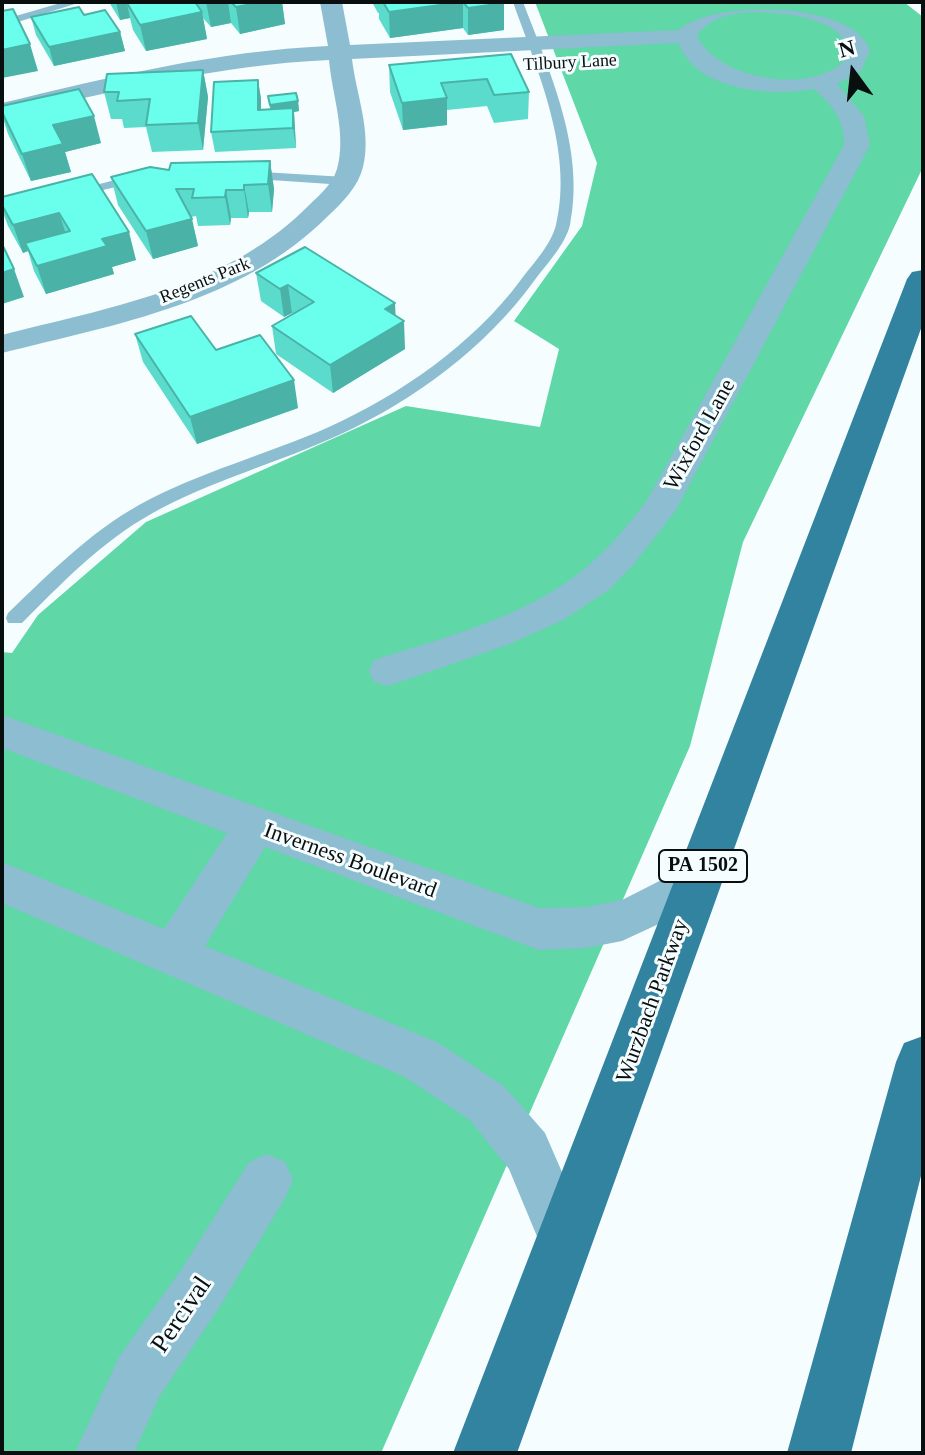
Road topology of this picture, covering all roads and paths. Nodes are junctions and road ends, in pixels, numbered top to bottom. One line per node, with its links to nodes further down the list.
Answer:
1 (76, 2): 5 (lane)
2 (331, 2): 8 (street)
3 (518, 2): 7 (lane)
4 (776, 4): 6 (street); 9 (street)
5 (2, 24)
6 (690, 47): 7 (street, Tilbury Lane); 9 (street)
7 (537, 54): 8 (street, Tilbury Lane); 17 (lane)
8 (340, 62): 10 (street, Tilbury Lane); 13 (street)
9 (820, 82): 18 (street, Wixford Lane)
10 (2, 110)
11 (236, 174): 13 (lane)
12 (153, 177): 14 (lane)
13 (345, 181): 16 (street, Regents Park)
14 (54, 196)
15 (923, 279): 22 (main road, Wurzbach Parkway / PA 1502)
16 (2, 344)
17 (15, 618)
18 (388, 671)
19 (2, 731): 20 (street, Inverness Boulevard)
20 (255, 826): 22 (street, Inverness Boulevard); 23 (street)
21 (2, 882): 23 (street)
22 (697, 882): 26 (main road, Wurzbach Parkway / PA 1502)
23 (174, 954): 26 (street)
24 (923, 1062): 29 (main road)
25 (267, 1180): 27 (street, Percival)
26 (565, 1239): 28 (main road, Wurzbach Parkway / PA 1502)
27 (104, 1453)
28 (485, 1453)
29 (819, 1453)

